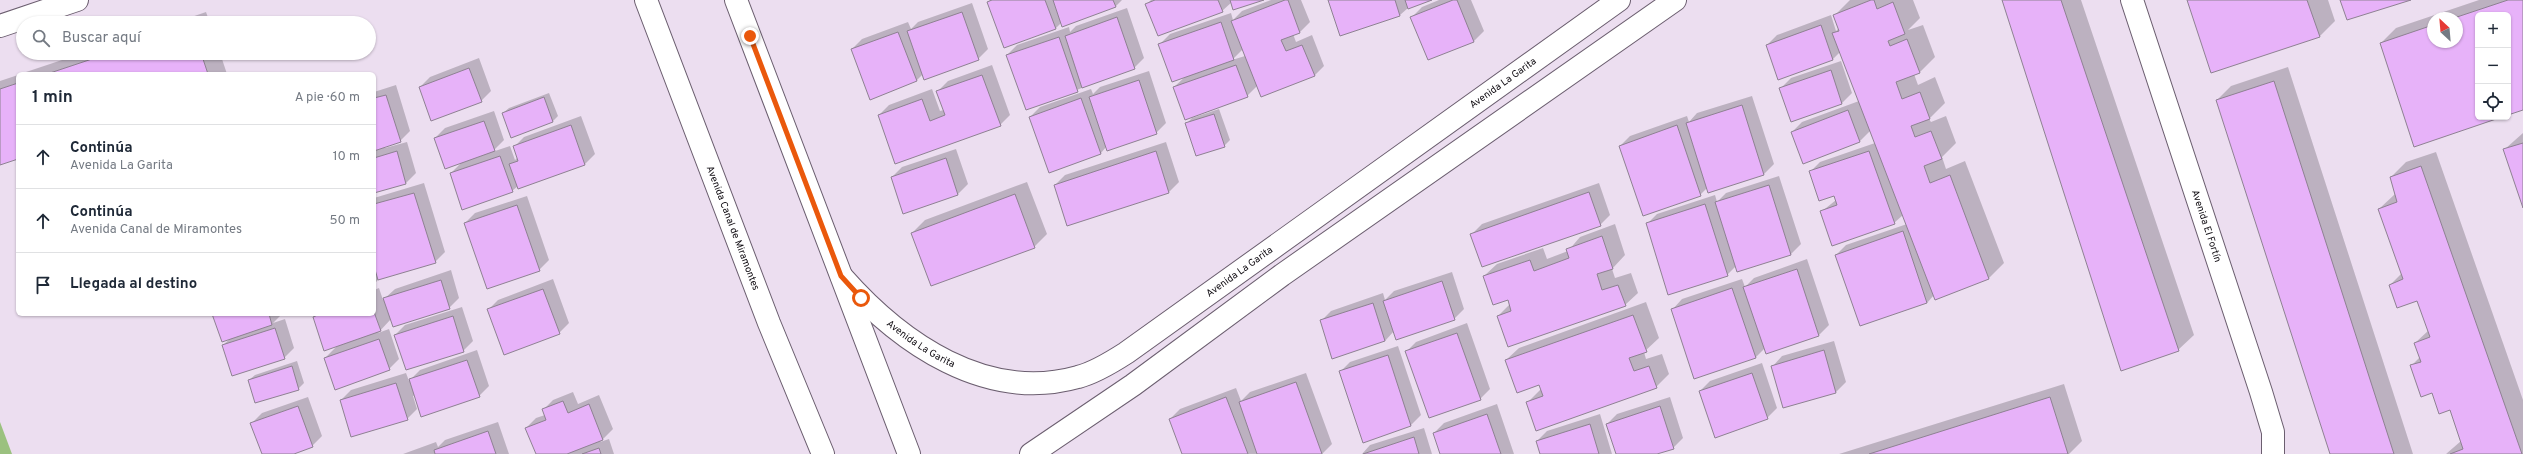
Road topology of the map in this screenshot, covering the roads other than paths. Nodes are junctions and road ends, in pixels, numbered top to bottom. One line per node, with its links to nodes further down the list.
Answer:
1 (77, 0): 7 (street)
2 (646, 0): 11 (street, Avenida Canal de Miramontes)
3 (736, 0): 10 (street)
4 (1619, 0): 10 (street, Avenida La Garita)
5 (1675, 0): 13 (street)
6 (2132, 0): 14 (street, Avenida El Fortín)
7 (30, 16)
8 (16, 21): 9 (street)
9 (0, 26)
10 (841, 276): 12 (street)
11 (823, 454)
12 (909, 454)
13 (1031, 454)
14 (2274, 454)

